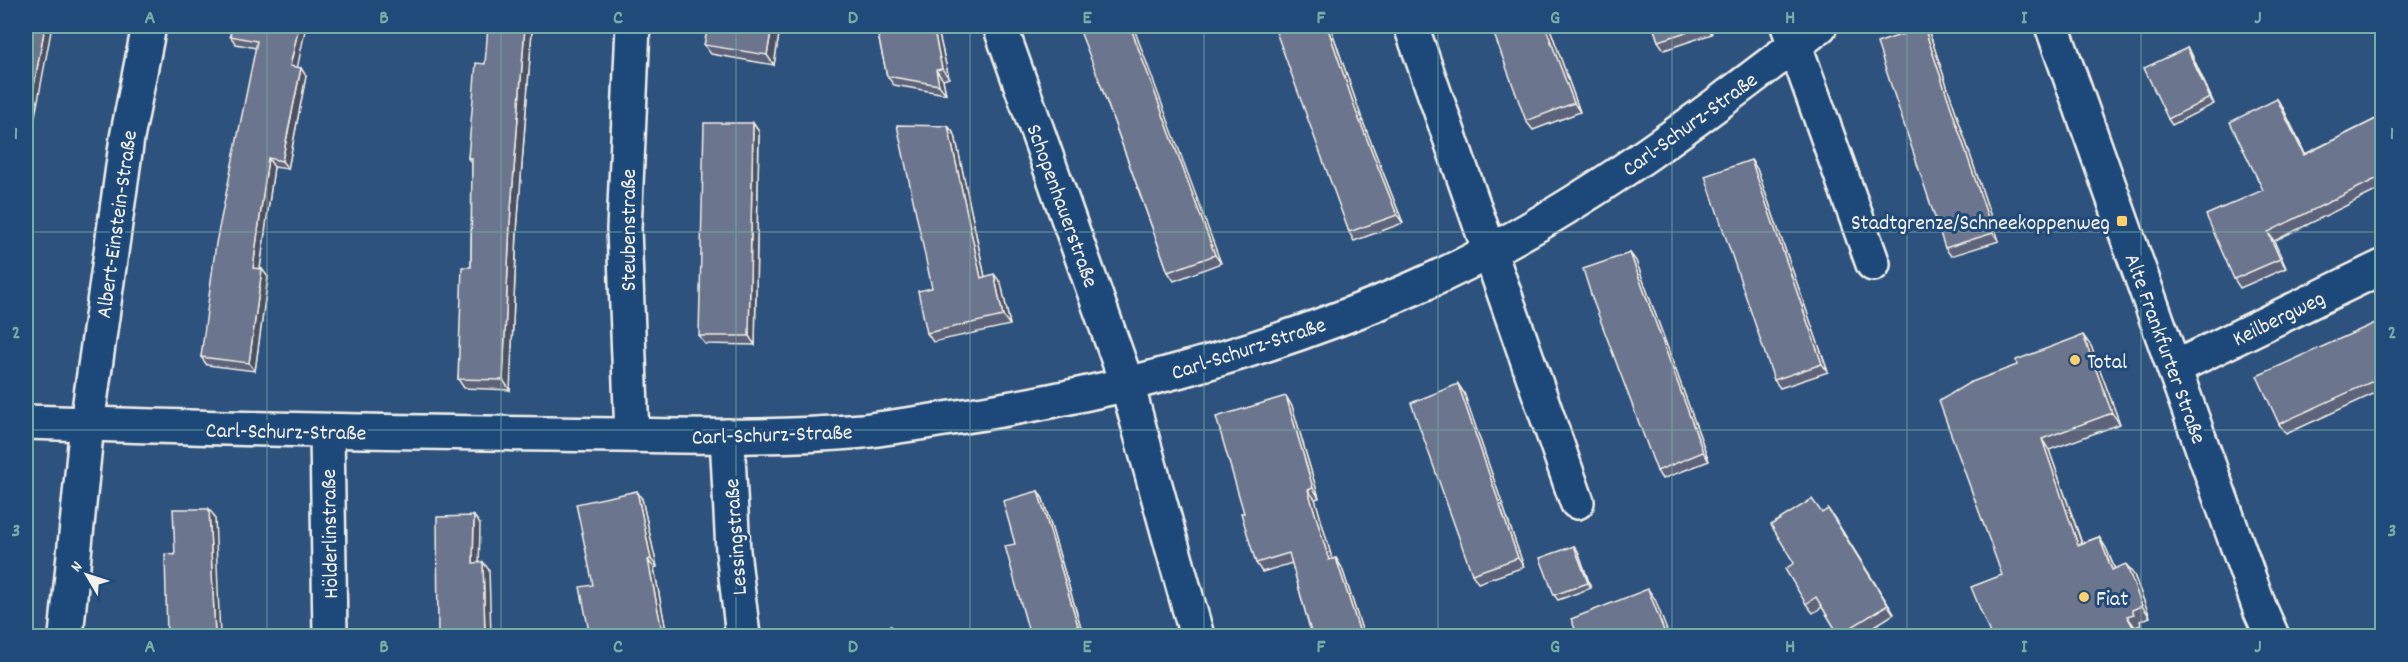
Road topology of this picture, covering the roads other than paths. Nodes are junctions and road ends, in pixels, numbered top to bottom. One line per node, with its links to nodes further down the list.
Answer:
1 (149, 26): 14 (street, Albert-Einstein-Straße)
2 (633, 26): 16 (street, Steubenstraße)
3 (1000, 26): 12 (street, Schopenhauerstraße)
4 (1411, 26): 8 (street)
5 (1820, 26): 7 (street, Carl-Schurz-Straße)
6 (2052, 26): 11 (street, Alte Frankfurter Straße)
7 (1791, 36): 8 (street, Carl-Schurz-Straße); 9 (street)
8 (1489, 251): 12 (street, Carl-Schurz-Straße); 18 (street)
9 (1873, 264)
10 (2382, 267): 11 (street, Keilbergweg)
11 (2175, 368): 23 (street, Alte Frankfurter Straße)
12 (1127, 384): 17 (street, Carl-Schurz-Straße); 22 (street, Schopenhauerstraße)
13 (26, 422): 14 (street, Carl-Schurz-Straße)
14 (87, 424): 15 (street, Carl-Schurz-Straße); 19 (street, Albert-Einstein-Straße)
15 (327, 431): 16 (street, Carl-Schurz-Straße); 20 (street, Hölderlinstraße)
16 (632, 435): 17 (street, Carl-Schurz-Straße)
17 (727, 436): 21 (street, Lessingstraße)
18 (1577, 502)
19 (66, 636)
20 (330, 636)
21 (743, 636)
22 (1197, 636)
23 (2272, 636)

